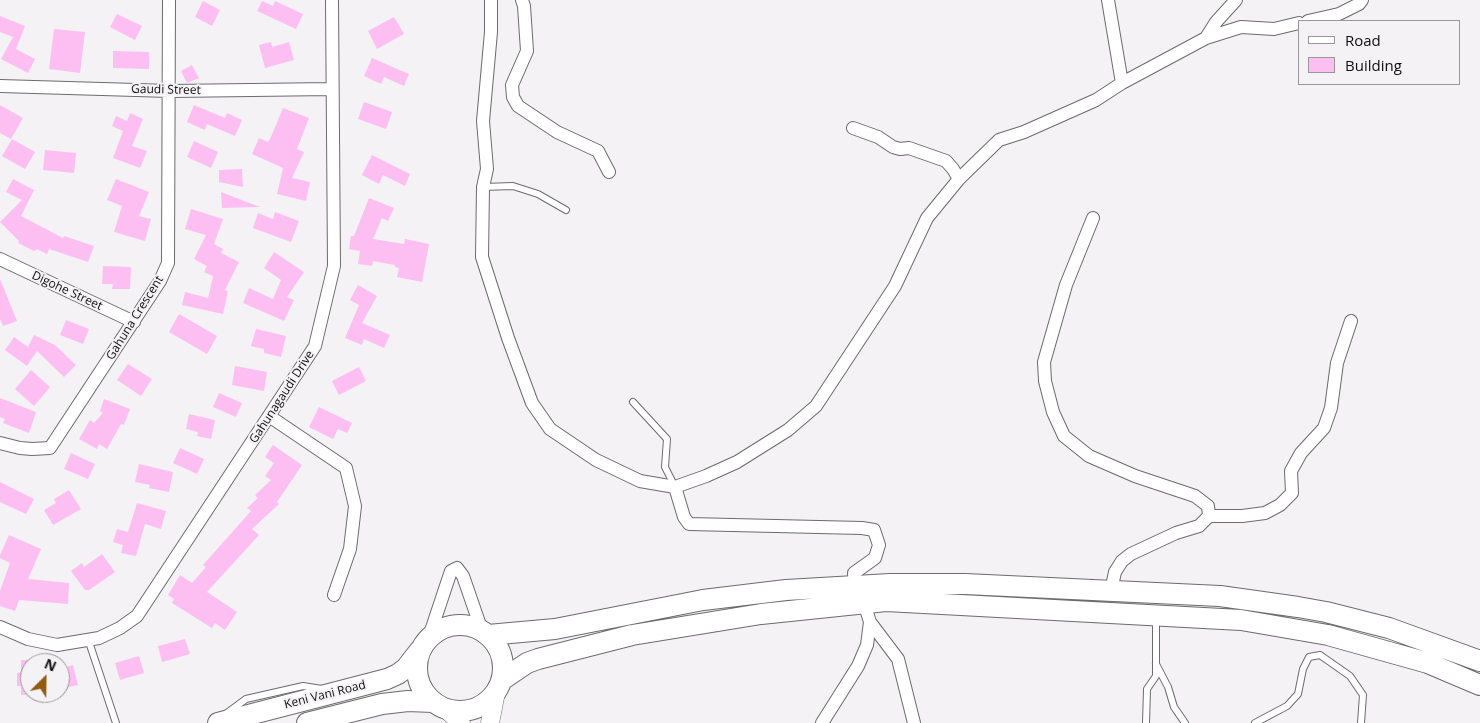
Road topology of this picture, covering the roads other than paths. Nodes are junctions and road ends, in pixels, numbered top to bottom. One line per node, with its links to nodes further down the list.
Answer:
1 (169, 0): 14 (street, Gahuna Crescent)
2 (332, 0): 13 (street, Gahunagaudi Drive)
3 (491, 0): 18 (street)
4 (522, 0): 16 (street)
5 (1108, 0): 11 (street)
6 (1236, 0): 10 (street)
7 (1362, 0): 8 (street)
8 (1312, 20)
9 (1298, 23): 10 (street)
10 (1206, 38): 11 (street)
11 (1122, 83): 17 (street)
12 (0, 86): 14 (street, Gaudi Street)
13 (332, 89): 14 (street, Gaudi Street); 25 (street, Gahunagaudi Drive)
14 (170, 91): 23 (street, Gahuna Crescent)
15 (853, 128): 17 (street)
16 (609, 172)
17 (959, 179): 27 (street)
18 (483, 187): 19 (lane); 27 (street)
19 (566, 210)
20 (1093, 218): 28 (street)
21 (0, 259): 23 (street, Digohe Street)
22 (1351, 321): 28 (street)
23 (134, 322): 26 (street, Gahuna Crescent)
24 (633, 402): 27 (lane)
25 (269, 416): 31 (street); 36 (street, Gahunagaudi Drive)
26 (0, 443)
27 (676, 487): 29 (street)
28 (1209, 516): 30 (street)
29 (855, 586): 30 (main road); 32 (street); 35 (main road)
30 (1111, 591): 38 (main road)
31 (334, 595)
32 (867, 613): 33 (main road); 41 (main road); 50 (street); 51 (street)
33 (1156, 615): 39 (lane); 40 (main road)
34 (0, 627): 36 (street, Gahunagaudi Drive)
35 (485, 633): 37 (main road); 37 (street); 41 (main road)
36 (88, 640): 45 (lane)
37 (425, 643): 42 (main road, Keni Vani Road); 43 (main road)
38 (1480, 660)
39 (1156, 663): 52 (lane); 53 (lane)
40 (1480, 685)
41 (499, 686): 43 (main road); 49 (main road)
42 (339, 692): 46 (lane); 47 (main road, Keni Vani Road)
43 (439, 705): 44 (main road, Keni Vani Road); 48 (main road)
44 (314, 722)
45 (116, 723)
46 (214, 723)
47 (218, 723)
48 (461, 723)
49 (490, 723)
50 (822, 723)
51 (914, 723)
52 (1146, 723)
53 (1185, 723)
54 (1255, 723): 55 (lane)
55 (1361, 723)

